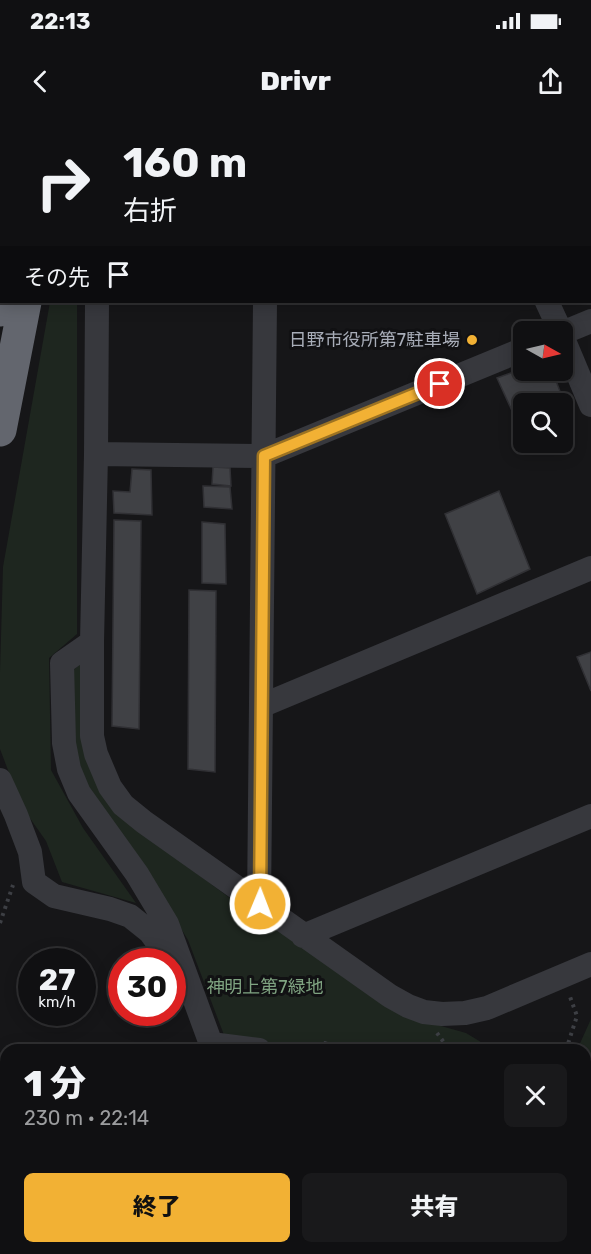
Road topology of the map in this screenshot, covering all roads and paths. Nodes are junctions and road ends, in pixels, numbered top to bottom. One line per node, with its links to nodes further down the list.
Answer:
1 (26, 303): 11 (highway)
2 (97, 303): 12 (street)
3 (265, 303): 13 (street)
4 (547, 303): 5 (street)
5 (556, 321)
6 (591, 321): 7 (street)
7 (573, 328)
8 (513, 354): 13 (street)
9 (573, 360): 10 (street)
10 (591, 405)
11 (0, 430)
12 (96, 454): 13 (street); 15 (street)
13 (264, 456): 16 (street)
14 (591, 568): 16 (street)
15 (92, 642): 20 (street); 24 (street)
16 (261, 706): 20 (street)
17 (0, 780): 19 (street)
18 (591, 816): 22 (street)
19 (34, 882): 21 (path); 23 (street)
20 (260, 904): 22 (street)
21 (0, 923)
22 (303, 936): 26 (street)
23 (162, 948)
24 (172, 948)
25 (591, 964): 26 (street)
26 (562, 976): 29 (path)
27 (186, 989): 28 (street)
28 (210, 1044)
29 (568, 1044)

